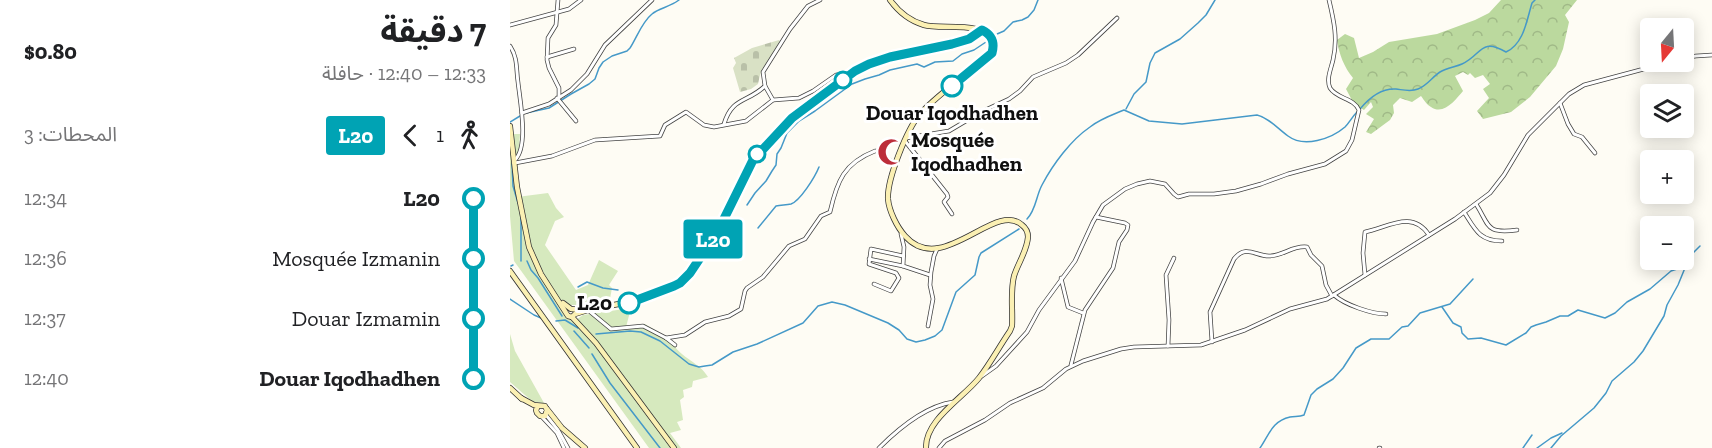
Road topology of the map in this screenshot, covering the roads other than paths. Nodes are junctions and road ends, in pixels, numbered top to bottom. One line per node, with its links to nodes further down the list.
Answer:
1 (558, 0): 7 (street)
2 (652, 0): 19 (street)
3 (820, 0): 18 (street)
4 (890, 0): 10 (street)
5 (1329, 0): 33 (street)
6 (581, 1): 7 (street)
7 (556, 13): 9 (street); 15 (street)
8 (1117, 18): 26 (street)
9 (510, 25)
10 (982, 30): 17 (street); 26 (street)
11 (510, 46): 22 (street)
12 (574, 49): 15 (street)
13 (1712, 55): 14 (street)
14 (1694, 56)
15 (547, 57): 19 (street)
16 (1640, 70): 21 (street)
17 (853, 73): 20 (street); 49 (street)
18 (765, 86): 20 (street); 24 (street)
19 (558, 98): 22 (street); 23 (street)
20 (773, 100): 24 (street)
21 (1560, 103): 27 (street); 30 (street)
22 (522, 113): 28 (street)
23 (576, 121)
24 (724, 124): 28 (street)
25 (510, 126): 28 (street)
26 (905, 140): 29 (street); 32 (street)
27 (1595, 153)
28 (515, 162): 50 (street)
29 (896, 165): 35 (street); 54 (street)
30 (1476, 204): 31 (street); 34 (street)
31 (1464, 212): 36 (street); 37 (street)
32 (952, 214)
33 (1095, 217): 46 (street); 51 (street)
34 (1517, 230)
35 (902, 232): 38 (street); 39 (street)
36 (1429, 235): 44 (street); 44 (street)
37 (1502, 241)
38 (937, 249): 45 (street); 59 (street)
39 (903, 255): 41 (street); 42 (street)
40 (1174, 258): 57 (street)
41 (869, 259): 42 (street); 47 (street)
42 (903, 266): 45 (street)
43 (510, 271): 67 (street)
44 (1365, 274): 48 (street)
45 (930, 275): 53 (street)
46 (1061, 278): 51 (street); 59 (street)
47 (874, 284)
48 (1333, 296): 52 (street); 55 (street); 55 (street)
49 (588, 310): 50 (street); 54 (street)
50 (572, 313): 68 (street)
51 (1083, 314): 58 (street)
52 (1386, 314)
53 (928, 326)
54 (666, 338): 56 (street)
55 (1212, 342): 57 (street)
56 (675, 345)
57 (1168, 346): 58 (street)
58 (1071, 366): 71 (street)
59 (978, 379): 62 (street)
60 (510, 388): 61 (street)
61 (521, 398): 63 (street); 64 (street)
62 (955, 402): 69 (street); 70 (street)
63 (538, 406): 64 (street); 64 (street)
64 (543, 413): 65 (street); 66 (street)
65 (566, 448)
66 (585, 448)
67 (637, 448)
68 (674, 448)
69 (879, 448)
70 (926, 448)
71 (939, 448)

